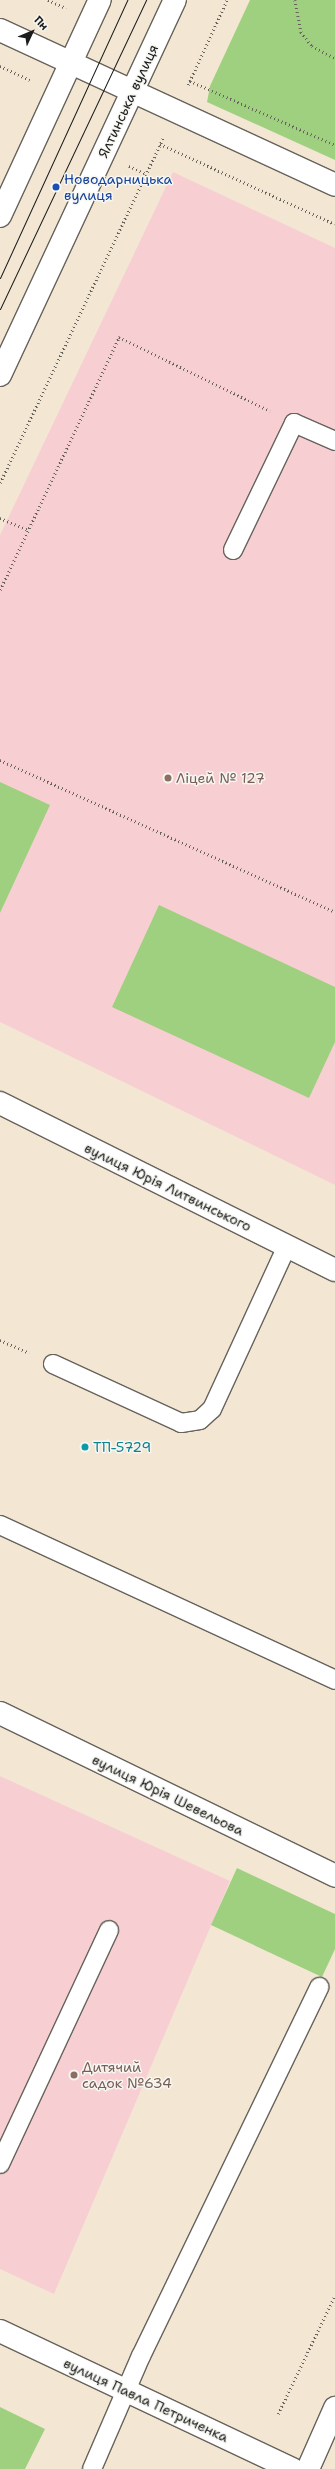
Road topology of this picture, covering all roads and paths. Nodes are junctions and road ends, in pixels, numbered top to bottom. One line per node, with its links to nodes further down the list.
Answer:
1 (48, 0): 6 (path)
2 (100, 0): 9 (street)
3 (175, 0): 13 (street, Ялтинська вулиця)
4 (227, 0): 11 (path)
5 (294, 0): 8 (path)
6 (67, 9)
7 (0, 30): 9 (street)
8 (335, 58)
9 (70, 63): 13 (street); 18 (street)
10 (0, 66): 12 (path)
11 (190, 81): 14 (path); 16 (path)
12 (35, 83)
13 (133, 91): 14 (street); 20 (street, Ялтинська вулиця)
14 (175, 112): 15 (path); 17 (street)
15 (160, 144): 19 (path); 23 (path)
16 (335, 145)
17 (335, 185)
18 (0, 216)
19 (335, 224)
20 (0, 375)
21 (294, 423): 22 (lane); 25 (path); 26 (lane)
22 (335, 441)
23 (0, 483)
24 (0, 518): 25 (path)
25 (28, 530): 27 (path)
26 (233, 550)
27 (0, 590)
28 (0, 760): 29 (path)
29 (335, 912)
30 (0, 1104): 31 (street, вулиця Юрія Литвинського)
31 (287, 1246): 32 (street, вулиця Юрія Литвинського); 34 (lane)
32 (335, 1270)
33 (0, 1340): 34 (path)
34 (53, 1364)
35 (0, 1525): 36 (lane)
36 (335, 1680)
37 (0, 1713): 38 (street, вулиця Юрія Шевельова)
38 (335, 1876)
39 (109, 1930): 41 (lane)
40 (319, 1987): 44 (lane)
41 (0, 2164)
42 (335, 2295): 46 (path)
43 (0, 2331): 44 (street, вулиця Павла Петриченка)
44 (126, 2390): 47 (lane); 48 (street, вулиця Павла Петриченка)
45 (335, 2408): 49 (street)
46 (278, 2414)
47 (92, 2469)
48 (292, 2469)
49 (308, 2469)

